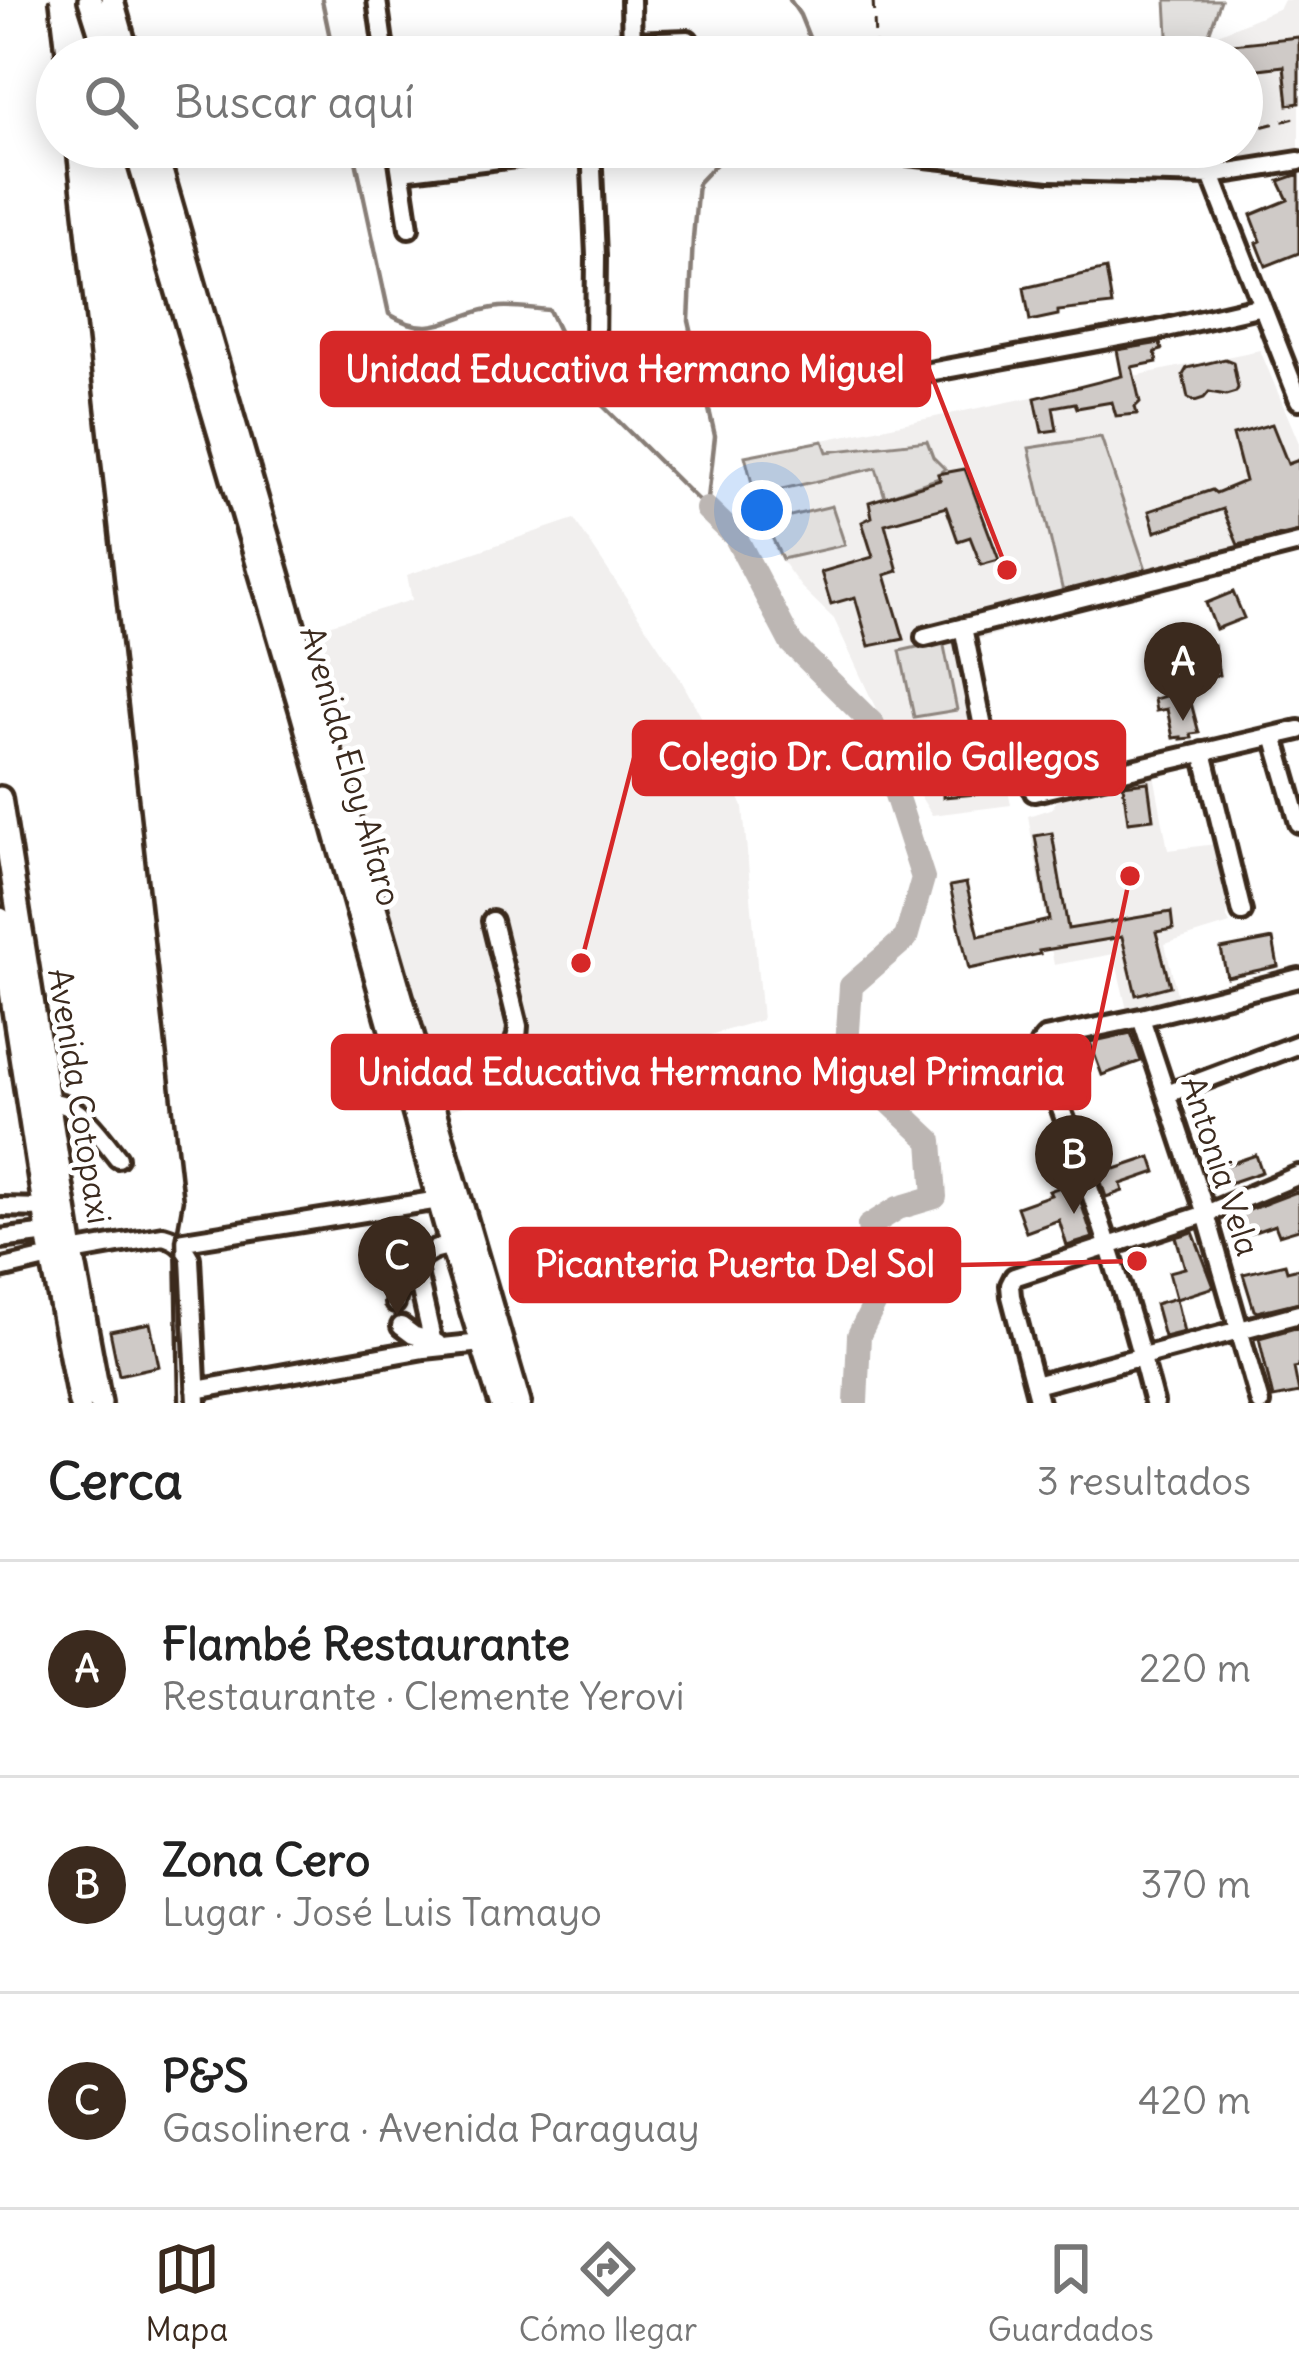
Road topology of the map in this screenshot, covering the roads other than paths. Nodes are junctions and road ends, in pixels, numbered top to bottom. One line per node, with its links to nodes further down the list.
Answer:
1 (90, 0): 5 (main road)
2 (112, 0): 6 (main road)
3 (377, 0): 7 (street)
4 (631, 0): 8 (street)
5 (101, 36)
6 (122, 36)
7 (382, 36)
8 (632, 36)
9 (1299, 161): 10 (street)
10 (1263, 167)
11 (141, 168): 46 (main road, Avenida Eloy Alfaro)
12 (160, 168): 41 (main road, Avenida Eloy Alfaro)
13 (401, 168): 18 (street)
14 (425, 168): 18 (street)
15 (595, 168): 22 (street)
16 (1022, 168): 19 (street)
17 (1255, 168): 19 (street)
18 (401, 171): 20 (street)
19 (1211, 175): 21 (street)
20 (409, 228)
21 (1262, 306): 23 (street); 24 (street)
22 (595, 352)
23 (913, 375)
24 (1299, 400)
25 (1299, 543): 26 (street)
26 (962, 628): 27 (street); 29 (street)
27 (925, 637)
28 (1299, 730): 30 (street)
29 (986, 736)
30 (1274, 736): 31 (street); 34 (street)
31 (1203, 752): 32 (street); 35 (street)
32 (1034, 792)
33 (0, 798): 43 (main road, Avenida Cotopaxi)
34 (1299, 823)
35 (1242, 912)
36 (0, 919): 48 (main road, Avenida Cotopaxi)
37 (492, 921): 41 (street)
38 (1299, 978): 39 (street)
39 (1142, 1018): 42 (street, Antonia Vela); 53 (street)
40 (1299, 1044): 42 (street)
41 (426, 1087): 71 (main road, Avenida Eloy Alfaro)
42 (1167, 1094): 49 (street, Antonia Vela)
43 (47, 1102): 44 (street); 55 (main road, Avenida Cotopaxi)
44 (118, 1158)
45 (1299, 1175): 49 (street)
46 (439, 1200): 52 (street); 54 (main road, Avenida Eloy Alfaro)
47 (0, 1208): 48 (street)
48 (44, 1208): 50 (main road, Avenida Cotopaxi)
49 (1206, 1214): 53 (street); 61 (street, Antonia Vela)
50 (49, 1233): 51 (street); 55 (main road, Avenida Cotopaxi)
51 (0, 1239)
52 (178, 1242): 55 (street); 67 (street)
53 (1110, 1246): 65 (street); 66 (street)
54 (452, 1247): 56 (street); 62 (main road, Avenida Eloy Alfaro)
55 (62, 1255): 57 (street); 68 (main road, Avenida Cotopaxi); 69 (main road, Avenida Cotopaxi)
56 (415, 1264): 58 (street); 63 (street)
57 (0, 1269)
58 (395, 1303)
59 (1299, 1314): 61 (street)
60 (400, 1326): 63 (street)
61 (1240, 1330): 65 (street); 73 (street, Antonia Vela)
62 (482, 1342): 64 (street); 70 (main road, Avenida Eloy Alfaro)
63 (433, 1343): 64 (street)
64 (458, 1345): 67 (street)
65 (1142, 1356): 66 (street); 72 (street)
66 (1037, 1394)
67 (196, 1396)
68 (80, 1403)
69 (100, 1403)
70 (501, 1403)
71 (519, 1403)
72 (1154, 1403)
73 (1260, 1403)

